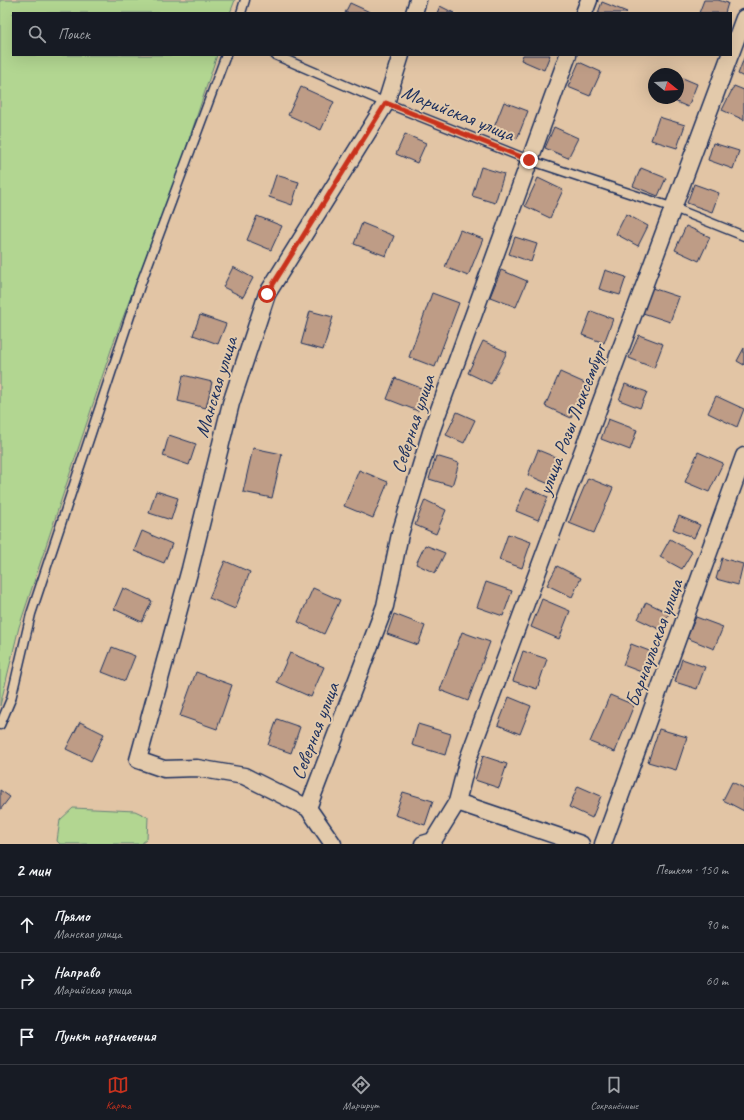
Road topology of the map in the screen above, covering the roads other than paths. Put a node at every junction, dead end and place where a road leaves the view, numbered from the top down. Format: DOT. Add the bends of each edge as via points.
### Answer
graph roads {
  1 [pos="245,0"];
  2 [pos="418,0"];
  3 [pos="589,0"];
  4 [pos="241,12"];
  5 [pos="414,12"];
  6 [pos="584,12"];
  7 [pos="744,18"];
  8 [pos="732,51"];
  9 [pos="226,56"];
  10 [pos="277,56"];
  11 [pos="401,56"];
  12 [pos="568,56"];
  13 [pos="730,56"];
  14 [pos="386,103"];
  15 [pos="529,160"];
  16 [pos="674,208"];
  17 [pos="744,236"];
  18 [pos="744,456"];
  19 [pos="0,725"];
  20 [pos="457,802"];
  21 [pos="308,808"];
  22 [pos="334,844"];
  23 [pos="423,844"];
  24 [pos="581,844"];
  25 [pos="603,844"];
  1 -- 4 [label="lane"];
  2 -- 5 [label="street"];
  3 -- 6 [label="street"];
  7 -- 8 [label="street, улица Розы Люксембург"];
  9 -- 19 [label="lane" via="141,283 31,614 11,699"];
  10 -- 14 [label="lane, Марийская улица"];
  11 -- 14 [label="street, Манская улица"];
  12 -- 15 [label="street, Северная улица"];
  13 -- 16 [label="street, улица Розы Люксембург"];
  14 -- 15 [label="lane, Марийская улица"];
  14 -- 21 [label="street, Манская улица" via="267,294 231,403 190,569 138,760 164,769 197,768 244,776"];
  15 -- 16 [label="lane, Марийская улица"];
  15 -- 21 [label="street, Северная улица" via="432,429 400,534 385,606"];
  16 -- 17 [label="lane, Марийская улица"];
  16 -- 20 [label="street, улица Розы Люксембург" via="468,759"];
  18 -- 25 [label="street, Барнаульская улица"];
  20 -- 23 [label="street, улица Розы Люксембург" via="433,841"];
  20 -- 24 [label="street"];
  21 -- 22 [label="street"];
}
